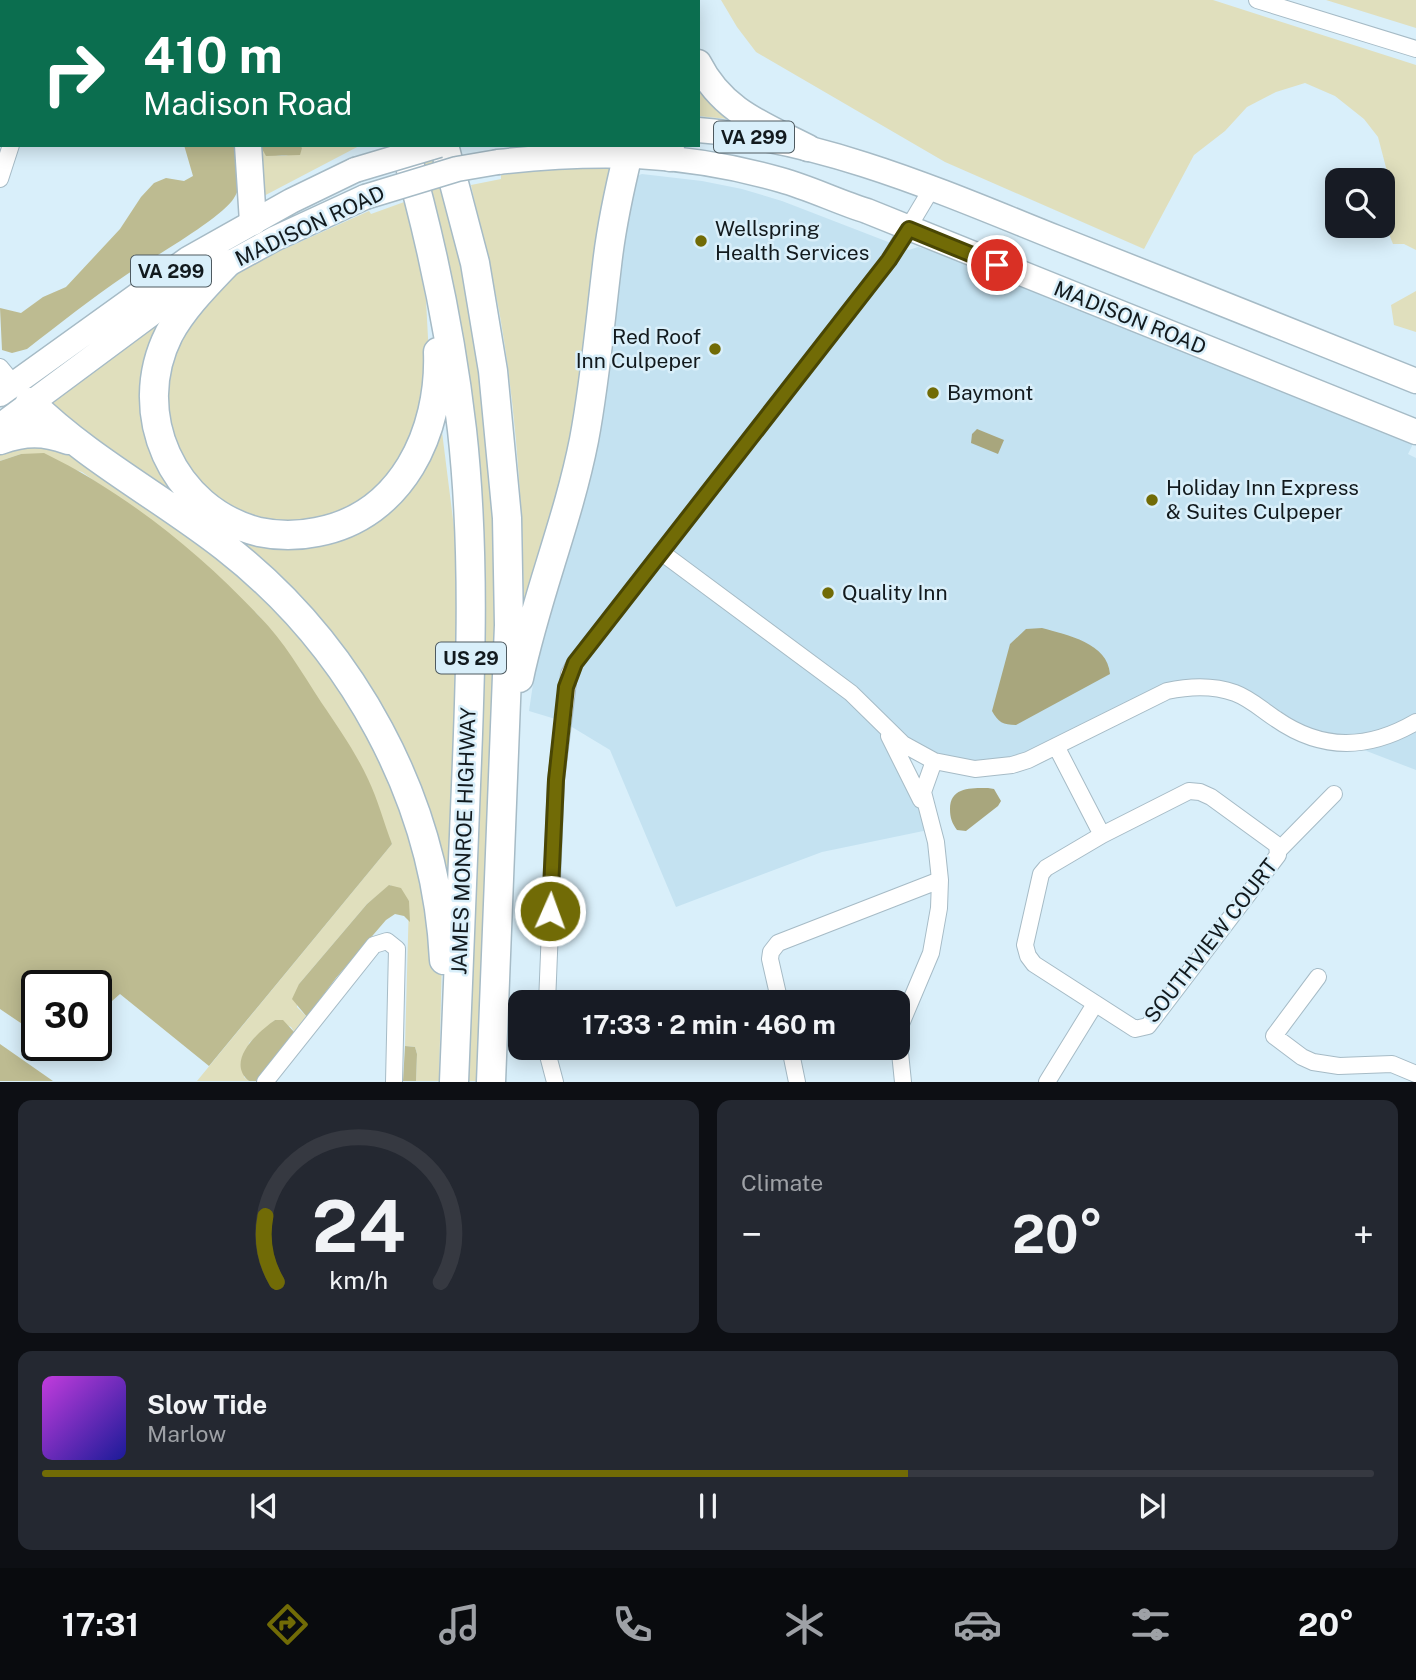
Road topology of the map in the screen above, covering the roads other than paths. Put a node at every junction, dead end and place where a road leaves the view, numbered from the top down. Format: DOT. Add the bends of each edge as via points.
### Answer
graph roads {
  1 [pos="1257,0"];
  2 [pos="1416,49"];
  3 [pos="700,67"];
  4 [pos="700,130"];
  5 [pos="10,147"];
  6 [pos="248,147"];
  7 [pos="405,147"];
  8 [pos="434,147"];
  9 [pos="442,147"];
  10 [pos="808,148"];
  11 [pos="670,151"];
  12 [pos="628,154"];
  13 [pos="0,179"];
  14 [pos="932,188"];
  15 [pos="253,222"];
  16 [pos="909,229"];
  17 [pos="429,237"];
  18 [pos="226,264"];
  19 [pos="1416,381"];
  20 [pos="11,387"];
  21 [pos="0,426"];
  22 [pos="1416,432"];
  23 [pos="0,440"];
  24 [pos="74,442"];
  25 [pos="661,552"];
  26 [pos="881,722"];
  27 [pos="1416,722"];
  28 [pos="1056,746"];
  29 [pos="505,756"];
  30 [pos="933,761"];
  31 [pos="1334,794"];
  32 [pos="930,818"];
  33 [pos="1102,835"];
  34 [pos="1279,850"];
  35 [pos="940,880"];
  36 [pos="1318,977"];
  37 [pos="548,990"];
  38 [pos="777,990"];
  39 [pos="1095,1004"];
  40 [pos="550,1060"];
  41 [pos="792,1060"];
  42 [pos="1416,1074"];
  43 [pos="902,1081"];
  44 [pos="265,1082"];
  45 [pos="394,1082"];
  46 [pos="452,1082"];
  47 [pos="491,1082"];
  48 [pos="555,1082"];
  49 [pos="797,1082"];
  50 [pos="915,1082"];
  51 [pos="1047,1082"];
  1 -- 2 [label="street"];
  3 -- 10 [label="highway" via="710,85 738,112"];
  4 -- 10 [label="main road, VA 299"];
  5 -- 13 [label="street"];
  6 -- 15 [label="highway"];
  7 -- 17 [label="highway, JAMES MONROE HIGHWAY / US 29"];
  8 -- 15 [label="main road, MADISON ROAD / VA 299, bridge" via="355,170"];
  9 -- 29 [label="highway, JAMES MONROE HIGHWAY / US 29" via="475,263 493,371 509,577"];
  10 -- 14 [label="main road"];
  11 -- 12 [label="main road, MADISON ROAD"];
  11 -- 16 [label="main road, MADISON ROAD" via="783,180"];
  12 -- 18 [label="main road, MADISON ROAD, bridge" via="574,155 457,169 365,197"];
  12 -- 29 [label="highway" via="607,263 584,438 520,673"];
  14 -- 16 [label="street"];
  14 -- 19 [label="main road"];
  15 -- 20 [label="main road, MADISON ROAD / VA 299" via="179,265"];
  16 -- 22 [label="main road, MADISON ROAD"];
  16 -- 25 [label="street"];
  17 -- 18 [label="highway" via="438,387 419,453 396,488 368,512 338,527 304,535 258,532 215,511 184,483 158,435 153,401 162,352 180,316"];
  17 -- 46 [label="highway, JAMES MONROE HIGHWAY / US 29" via="462,432 471,580 472,652"];
  18 -- 20 [label="main road, MADISON ROAD / VA 299" via="159,308"];
  20 -- 21 [label="main road, MADISON ROAD / VA 299"];
  20 -- 24 [label="highway"];
  23 -- 24 [label="highway" via="37,432"];
  24 -- 46 [label="highway" via="206,532 254,572 314,633 363,701 401,774 430,864 442,931"];
  25 -- 26 [label="street" via="851,693"];
  25 -- 37 [label="street" via="569,674 556,780"];
  26 -- 30 [label="street" via="903,744"];
  26 -- 32 [label="street"];
  27 -- 28 [label="street" via="1371,741 1332,743 1302,735 1238,694 1184,687"];
  28 -- 30 [label="street" via="1028,760 996,768"];
  28 -- 33 [label="street"];
  29 -- 47 [label="highway, JAMES MONROE HIGHWAY / US 29"];
  30 -- 32 [label="street" via="923,792"];
  31 -- 34 [label="street"];
  32 -- 35 [label="street"];
  33 -- 34 [label="street, SOUTHVIEW COURT" via="1189,791 1211,797"];
  33 -- 39 [label="street, SOUTHVIEW COURT" via="1041,874 1025,945 1034,964"];
  34 -- 39 [label="street, SOUTHVIEW COURT" via="1148,1026 1131,1028"];
  35 -- 38 [label="street" via="778,943 770,959"];
  35 -- 43 [label="street" via="931,953 901,1024"];
  36 -- 42 [label="street" via="1274,1036 1302,1057 1324,1065 1392,1064"];
  39 -- 51 [label="street"];
  40 -- 48 [label="street"];
  41 -- 49 [label="street"];
  43 -- 50 [label="street"];
  44 -- 45 [label="street" via="374,945 387,941 397,949"];
}
